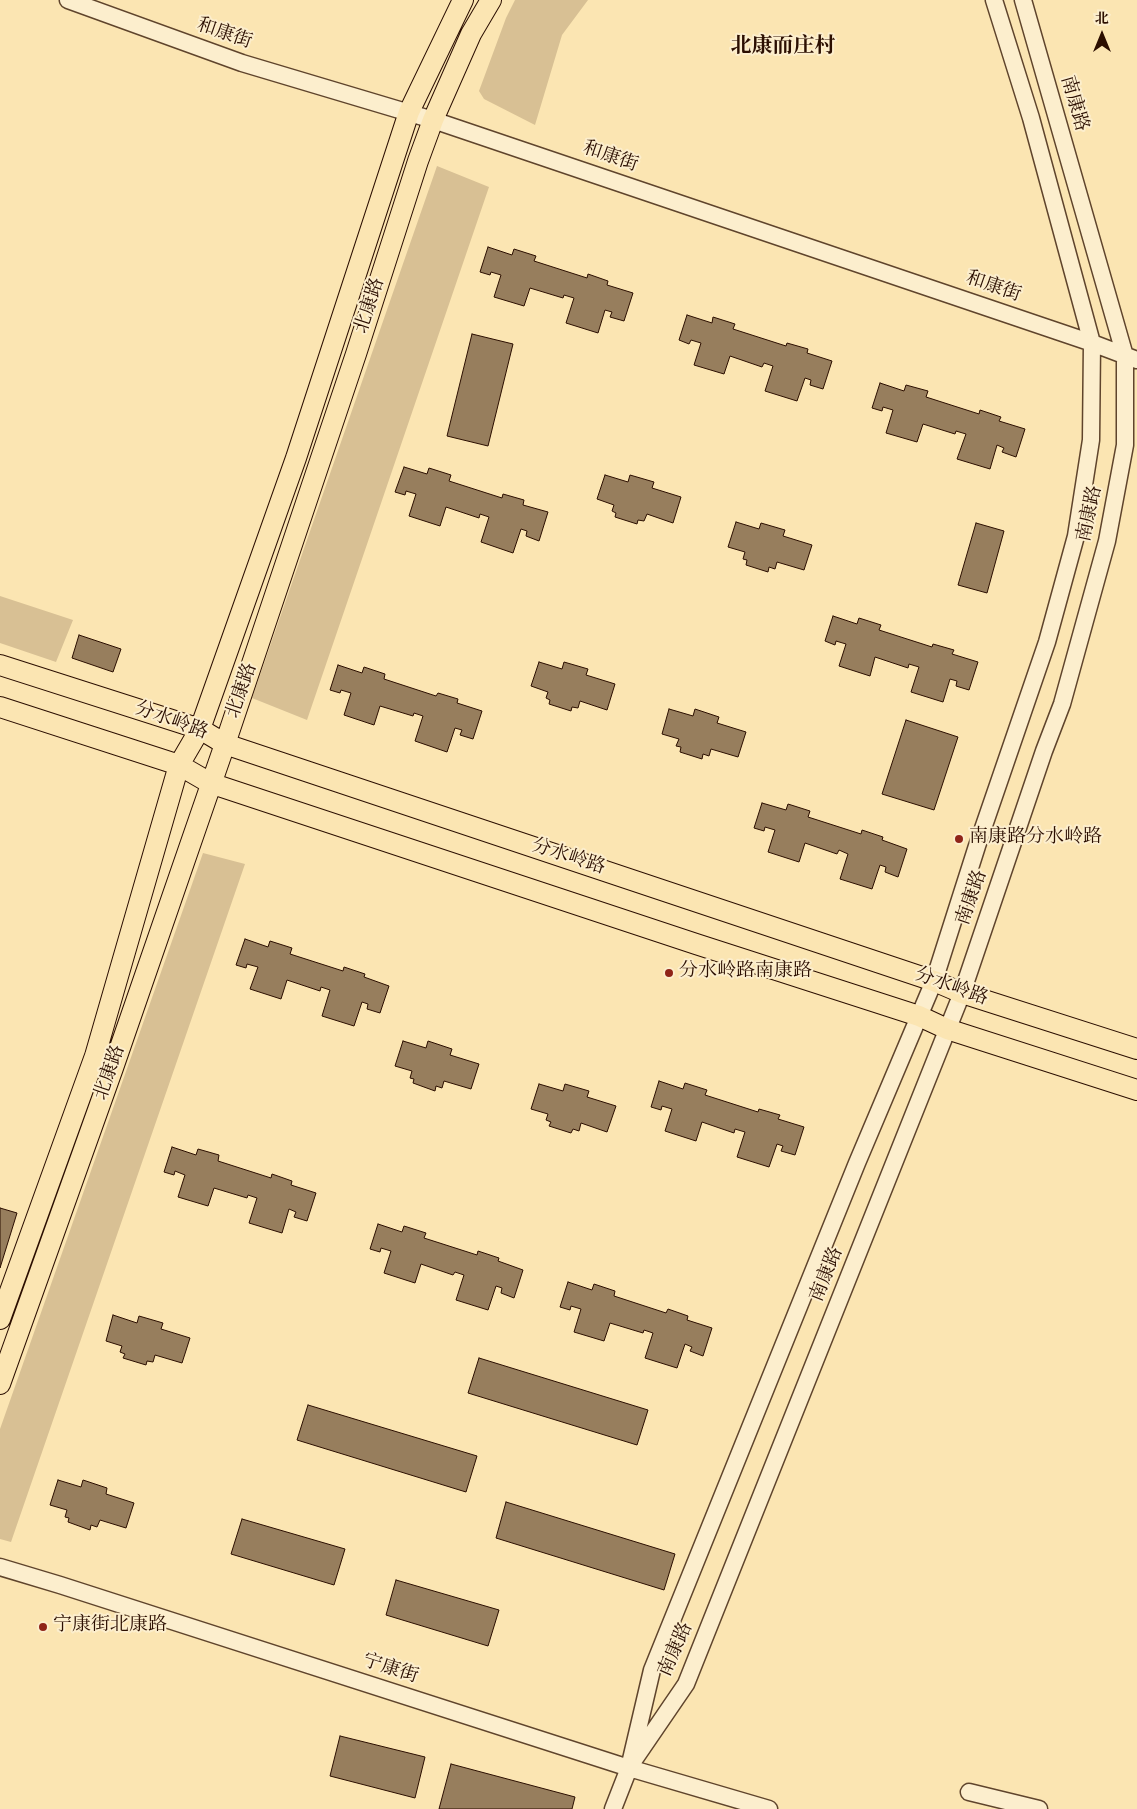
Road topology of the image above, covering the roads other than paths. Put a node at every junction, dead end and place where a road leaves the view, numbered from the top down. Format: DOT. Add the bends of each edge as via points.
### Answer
graph roads {
  1 [pos="68,0"];
  2 [pos="463,0"];
  3 [pos="491,0"];
  4 [pos="994,0"];
  5 [pos="1022,0"];
  6 [pos="409,112"];
  7 [pos="433,120"];
  8 [pos="1092,343"];
  9 [pos="1131,358"];
  10 [pos="0,664"];
  11 [pos="0,707"];
  12 [pos="200,730"];
  13 [pos="225,744"];
  14 [pos="179,765"];
  15 [pos="210,783"];
  16 [pos="934,981"];
  17 [pos="962,993"];
  18 [pos="919,1016"];
  19 [pos="947,1029"];
  20 [pos="1137,1049"];
  21 [pos="1137,1090"];
  22 [pos="0,1319"];
  23 [pos="0,1384"];
  24 [pos="0,1567"];
  25 [pos="629,1768"];
  26 [pos="969,1792"];
  27 [pos="613,1809"];
  28 [pos="769,1809"];
  29 [pos="1039,1809"];
  1 -- 6 [label="street, 和康街" via="242,63"];
  2 -- 6 [label="main road, 北康路"];
  3 -- 7 [label="main road, 北康路" via="471,34"];
  4 -- 8 [label="street, 南康路"];
  5 -- 9 [label="street, 南康路"];
  6 -- 7 [label="street, 和康街"];
  6 -- 12 [label="main road, 北康路" via="296,458"];
  7 -- 8 [label="street, 和康街"];
  7 -- 13 [label="main road, 北康路"];
  8 -- 9 [label="street, 和康街"];
  8 -- 16 [label="street, 南康路" via="1091,440 1076,536 1047,642"];
  9 -- 17 [label="street, 南康路" via="1125,444 1107,540 1062,704"];
  10 -- 12 [label="main road, 分水岭路"];
  11 -- 14 [label="main road, 分水岭路"];
  12 -- 13 [label="main road, 分水岭路"];
  12 -- 14 [label="main road, 北康路"];
  13 -- 15 [label="main road, 北康路"];
  13 -- 16 [label="main road, 分水岭路"];
  14 -- 15 [label="main road, 分水岭路"];
  14 -- 22 [label="main road, 北康路" via="94,1056"];
  15 -- 18 [label="main road, 分水岭路"];
  15 -- 23 [label="main road, 北康路"];
  16 -- 17 [label="main road, 分水岭路"];
  16 -- 18 [label="street, 南康路"];
  17 -- 19 [label="street, 南康路"];
  17 -- 20 [label="main road, 分水岭路"];
  18 -- 19 [label="main road, 分水岭路"];
  18 -- 25 [label="street, 南康路" via="652,1670"];
  19 -- 21 [label="main road, 分水岭路"];
  19 -- 25 [label="street, 南康路" via="686,1684"];
  24 -- 25 [label="street, 宁康街"];
  25 -- 27 [label="street, 南康路"];
  25 -- 28 [label="street, 宁康街"];
  26 -- 29 [label="street"];
}
